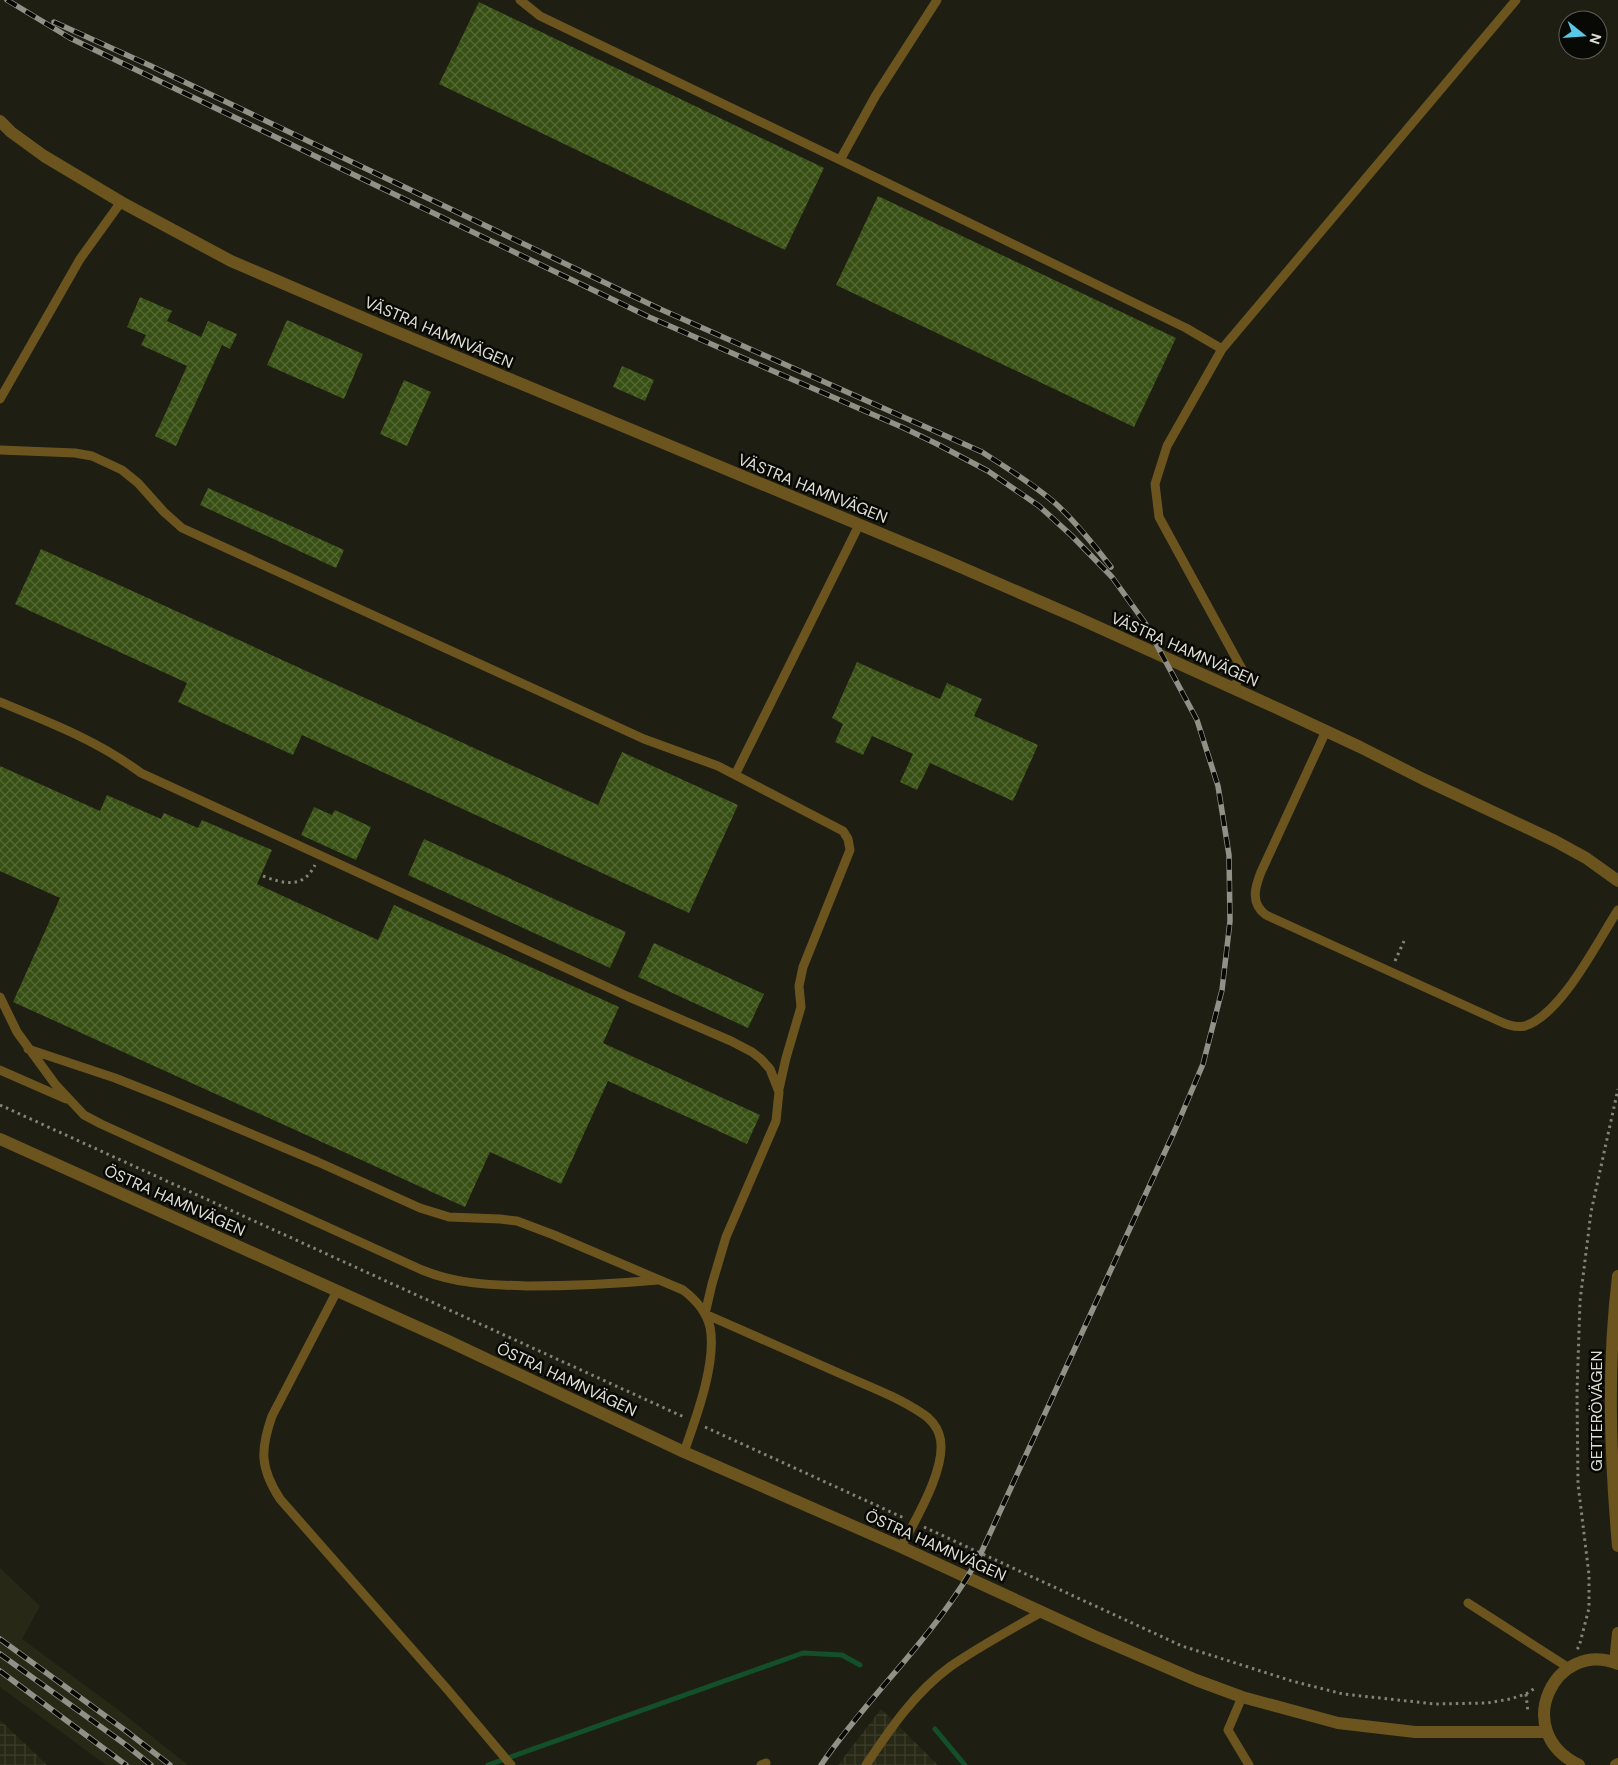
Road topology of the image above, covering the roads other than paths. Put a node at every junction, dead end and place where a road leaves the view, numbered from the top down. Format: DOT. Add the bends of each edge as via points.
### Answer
graph roads {
  1 [pos="520,0"];
  2 [pos="937,0"];
  3 [pos="1512,1"];
  4 [pos="0,121"];
  5 [pos="840,160"];
  6 [pos="121,202"];
  7 [pos="1222,350"];
  8 [pos="0,399"];
  9 [pos="0,450"];
  10 [pos="859,525"];
  11 [pos="1233,689"];
  12 [pos="0,702"];
  13 [pos="1326,731"];
  14 [pos="735,775"];
  15 [pos="1618,881"];
  16 [pos="1618,910"];
  17 [pos="0,997"];
  18 [pos="28,1049"];
  19 [pos="0,1070"];
  20 [pos="779,1092"];
  21 [pos="69,1100"];
  22 [pos="0,1139"];
  23 [pos="1618,1276"];
  24 [pos="661,1280"];
  25 [pos="337,1290"];
  26 [pos="705,1314"];
  27 [pos="684,1452"];
  28 [pos="1618,1546"];
  29 [pos="901,1547"];
  30 [pos="1468,1603"];
  31 [pos="1043,1611"];
  32 [pos="1618,1633"];
  33 [pos="1617,1663"];
  34 [pos="1569,1668"];
  35 [pos="1242,1697"];
  36 [pos="1547,1732"];
  37 [pos="511,1765"];
  38 [pos="866,1765"];
  39 [pos="1249,1765"];
  40 [pos="1579,1765"];
  1 -- 5 [label="lane" via="540,16"];
  2 -- 5 [label="lane" via="876,95"];
  3 -- 7 [label="lane"];
  4 -- 6 [label="street, VÄSTRA HAMNVÄGEN" via="44,156"];
  5 -- 7 [label="lane" via="1186,328"];
  6 -- 8 [label="lane" via="80,259"];
  6 -- 10 [label="street, VÄSTRA HAMNVÄGEN" via="257,273"];
  7 -- 11 [label="lane" via="1167,446 1155,484 1158,517 1243,671"];
  9 -- 14 [label="lane" via="75,453 107,462 138,483 182,528 202,538 644,739"];
  10 -- 11 [label="street, VÄSTRA HAMNVÄGEN" via="1078,618"];
  10 -- 14 [label="lane"];
  11 -- 13 [label="street, VÄSTRA HAMNVÄGEN"];
  12 -- 20 [label="lane" via="105,749 141,773 731,1041 761,1059 770,1069"];
  13 -- 15 [label="street, VÄSTRA HAMNVÄGEN" via="1555,841"];
  13 -- 16 [label="lane" via="1254,889 1255,902 1266,915 1518,1027 1543,1015 1557,1002"];
  14 -- 20 [label="lane" via="843,831 850,850 803,967 801,1007"];
  17 -- 18 [label="lane"];
  18 -- 21 [label="lane"];
  18 -- 24 [label="lane" via="177,1102 420,1208 449,1216 517,1222"];
  19 -- 21 [label="lane"];
  20 -- 26 [label="lane" via="776,1121 726,1238"];
  21 -- 24 [label="lane" via="101,1124 435,1276 473,1283 529,1286 587,1286"];
  22 -- 25 [label="street, ÖSTRA HAMNVÄGEN"];
  23 -- 28 [label="street, GETTERÖVÄGEN" via="1612,1322 1610,1420"];
  24 -- 26 [label="lane" via="693,1297"];
  25 -- 27 [label="street, ÖSTRA HAMNVÄGEN"];
  25 -- 37 [label="lane" via="272,1416 265,1435 265,1467 280,1499"];
  26 -- 27 [label="lane" via="710,1326 709,1360"];
  26 -- 29 [label="lane" via="889,1395 924,1414 938,1431 942,1450 931,1489"];
  27 -- 29 [label="street, ÖSTRA HAMNVÄGEN"];
  29 -- 31 [label="street, ÖSTRA HAMNVÄGEN"];
  30 -- 34 [label="lane"];
  31 -- 35 [label="street, ÖSTRA HAMNVÄGEN" via="1196,1680"];
  31 -- 38 [label="lane" via="949,1668 895,1722"];
  32 -- 33 [label="street"];
  33 -- 34 [label="street" via="1591,1660"];
  34 -- 36 [label="street" via="1559,1676 1547,1696 1544,1708"];
  35 -- 36 [label="street, ÖSTRA HAMNVÄGEN" via="1322,1720 1372,1728 1424,1733"];
  35 -- 39 [label="lane" via="1228,1730"];
  36 -- 40 [label="street" via="1560,1753"];
}
